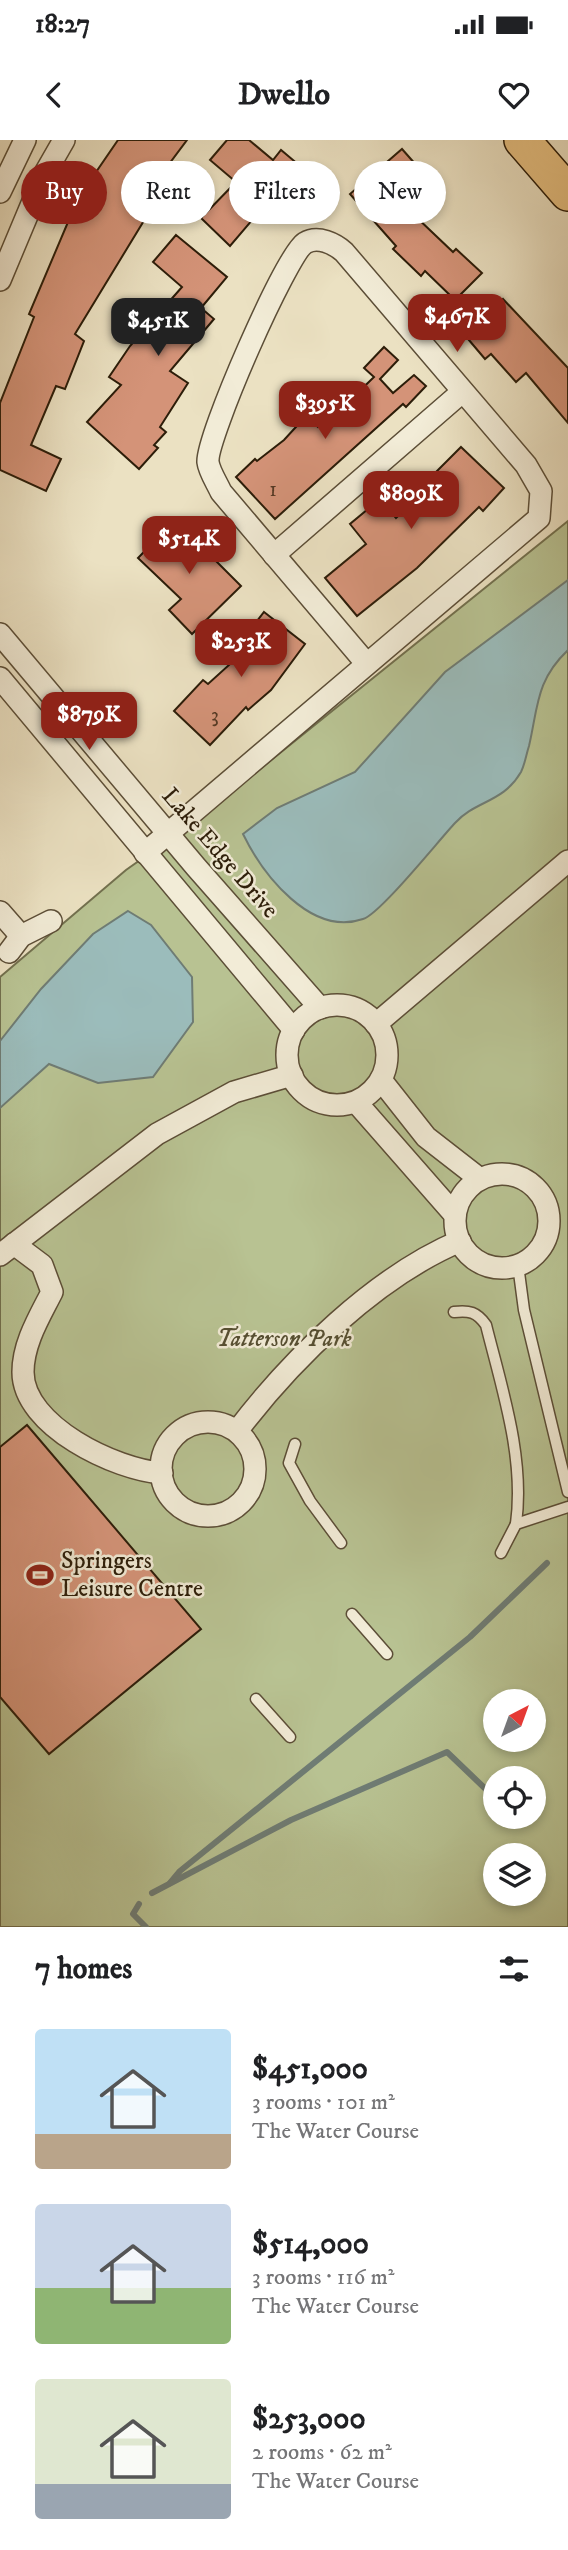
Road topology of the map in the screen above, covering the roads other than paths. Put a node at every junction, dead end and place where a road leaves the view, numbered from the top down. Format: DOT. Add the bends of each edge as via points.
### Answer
graph roads {
  1 [pos="25,140"];
  2 [pos="64,140"];
  3 [pos="522,140"];
  4 [pos="0,192"];
  5 [pos="568,193"];
  6 [pos="0,280"];
  7 [pos="462,392"];
  8 [pos="274,555"];
  9 [pos="0,634"];
  10 [pos="366,663"];
  11 [pos="0,678"];
  12 [pos="168,834"];
  13 [pos="145,853"];
  14 [pos="568,861"];
  15 [pos="0,912"];
  16 [pos="51,921"];
  17 [pos="320,1008"];
  18 [pos="376,1024"];
  19 [pos="294,1030"];
  20 [pos="292,1076"];
  21 [pos="381,1080"];
  22 [pos="356,1102"];
  23 [pos="480,1180"];
  24 [pos="454,1215"];
  25 [pos="460,1241"];
  26 [pos="7,1249"];
  27 [pos="518,1265"];
  28 [pos="454,1312"];
  29 [pos="237,1431"];
  30 [pos="295,1444"];
  31 [pos="162,1473"];
  32 [pos="568,1492"];
  33 [pos="568,1507"];
  34 [pos="516,1524"];
  35 [pos="341,1543"];
  36 [pos="501,1553"];
  37 [pos="352,1614"];
  38 [pos="387,1654"];
  39 [pos="256,1699"];
  40 [pos="290,1737"];
  1 -- 4 [label="street"];
  2 -- 6 [label="street" via="44,175"];
  3 -- 5 [label="main road"];
  7 -- 8 [label="street"];
  7 -- 8 [label="street" via="344,252 323,241 304,244 285,270 221,414 208,462 221,492"];
  7 -- 10 [label="street" via="526,465 541,491 539,519"];
  8 -- 10 [label="street"];
  9 -- 12 [label="street, Lake Edge Drive"];
  10 -- 12 [label="street"];
  11 -- 13 [label="street"];
  12 -- 13 [label="street"];
  12 -- 17 [label="street, Lake Edge Drive"];
  13 -- 19 [label="street"];
  14 -- 18 [label="street"];
  15 -- 16 [label="street" via="15,944"];
  17 -- 18 [label="street" via="351,1007"];
  17 -- 19 [label="street"];
  18 -- 21 [label="street" via="387,1051"];
  19 -- 20 [label="street" via="288,1045"];
  20 -- 22 [label="street" via="319,1102"];
  20 -- 26 [label="street" via="234,1092 157,1134"];
  21 -- 22 [label="street"];
  21 -- 23 [label="street" via="426,1137"];
  22 -- 24 [label="street"];
  23 -- 24 [label="street" via="462,1196"];
  23 -- 27 [label="street" via="510,1174 537,1189 545,1202 548,1233 531,1258"];
  24 -- 25 [label="street"];
  25 -- 27 [label="street" via="468,1253 491,1267"];
  25 -- 29 [label="street" via="371,1296 307,1349"];
  26 -- 31 [label="street" via="42,1265 52,1292 30,1337 23,1373 33,1403 54,1427 101,1456"];
  27 -- 32 [label="lane" via="524,1310"];
  28 -- 34 [label="lane" via="467,1310 486,1325 518,1463 521,1491"];
  29 -- 31 [label="street" via="222,1424 194,1424 170,1441"];
  29 -- 31 [label="street" via="254,1456 252,1483 240,1504 215,1514 186,1510 172,1500"];
  30 -- 35 [label="lane" via="289,1464"];
  33 -- 34 [label="lane"];
  34 -- 36 [label="lane"];
  37 -- 38 [label="lane"];
  39 -- 40 [label="lane"];
}
